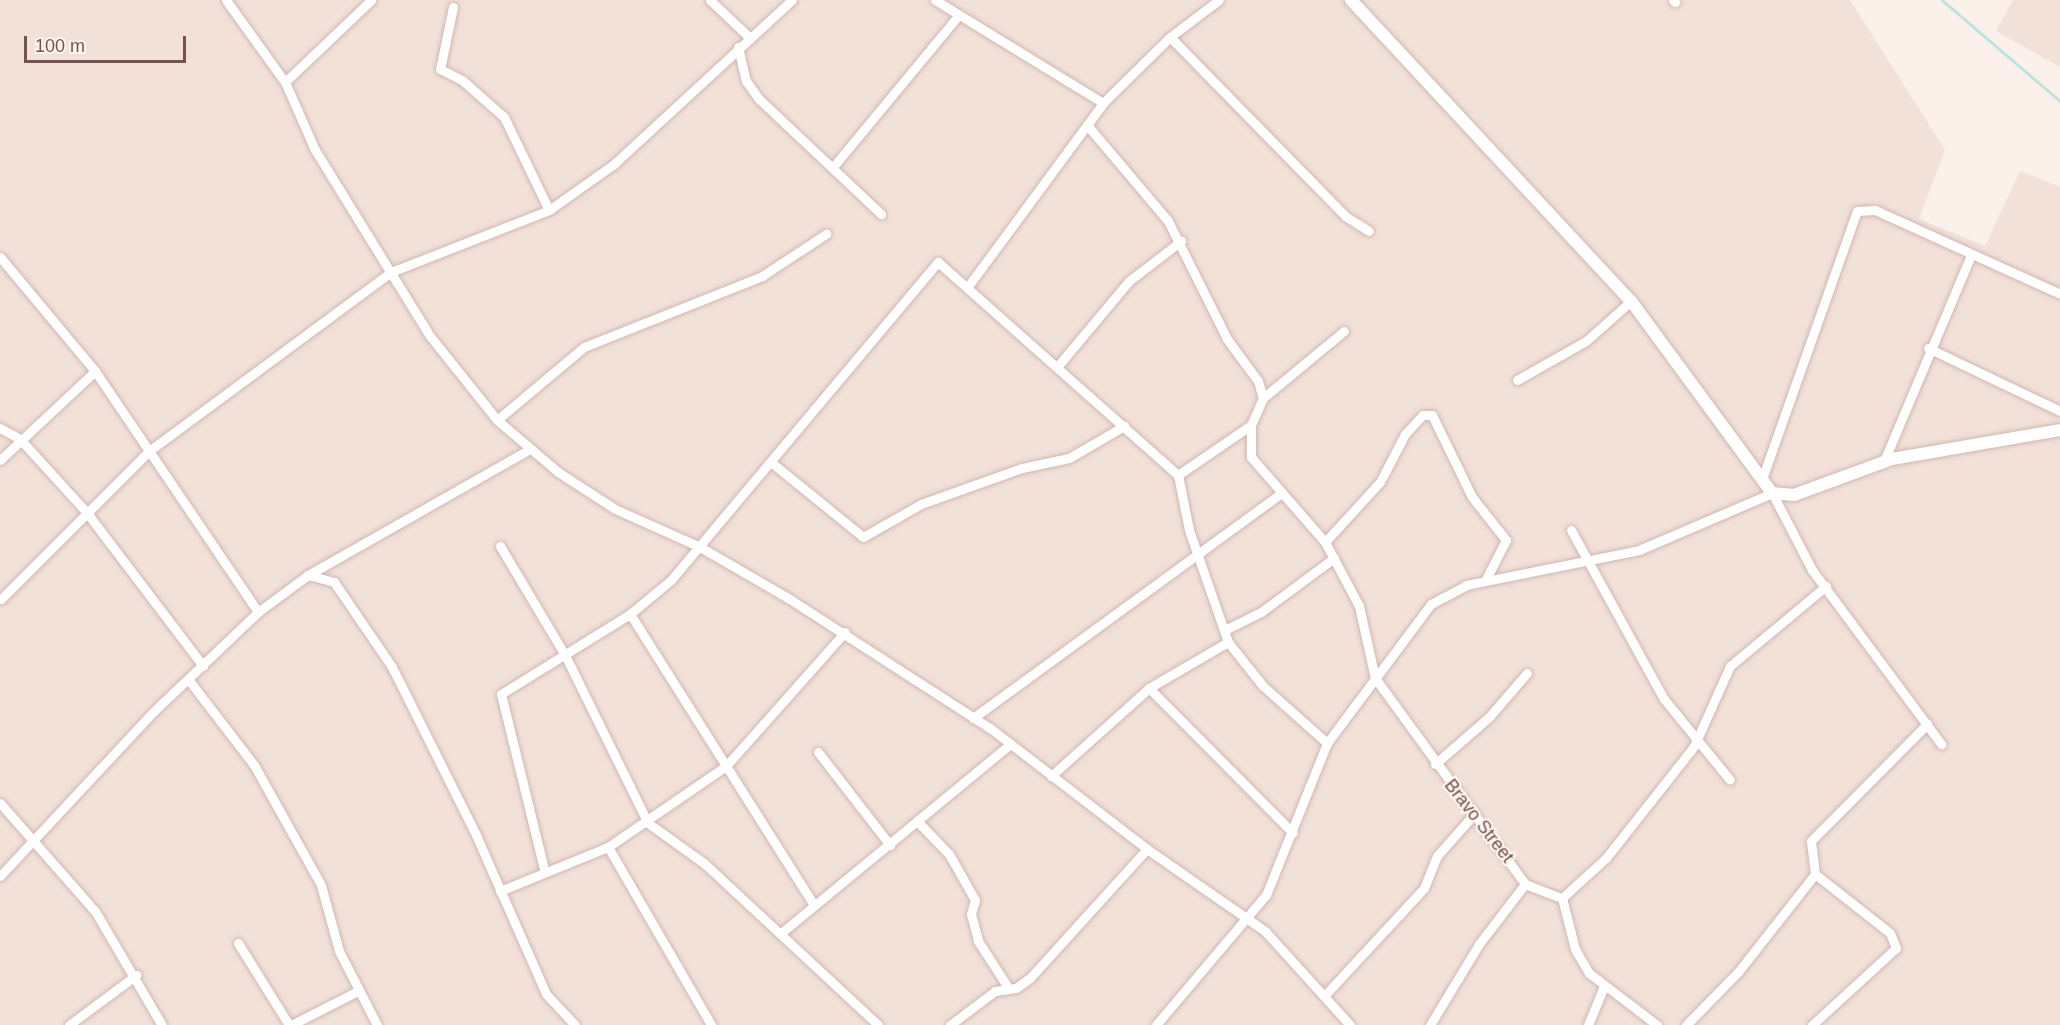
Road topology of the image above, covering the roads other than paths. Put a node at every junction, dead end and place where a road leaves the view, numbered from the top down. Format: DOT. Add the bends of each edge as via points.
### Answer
graph roads {
  1 [pos="226,0"];
  2 [pos="371,0"];
  3 [pos="710,0"];
  4 [pos="792,0"];
  5 [pos="935,0"];
  6 [pos="1219,0"];
  7 [pos="1351,0"];
  8 [pos="453,7"];
  9 [pos="957,17"];
  10 [pos="749,37"];
  11 [pos="1170,37"];
  12 [pos="738,48"];
  13 [pos="285,82"];
  14 [pos="1103,104"];
  15 [pos="1087,125"];
  16 [pos="833,167"];
  17 [pos="549,210"];
  18 [pos="881,214"];
  19 [pos="1369,231"];
  20 [pos="825,234"];
  21 [pos="1181,241"];
  22 [pos="1971,255"];
  23 [pos="0,257"];
  24 [pos="391,272"];
  25 [pos="969,285"];
  26 [pos="2060,294"];
  27 [pos="1631,301"];
  28 [pos="1344,330"];
  29 [pos="1928,348"];
  30 [pos="1057,367"];
  31 [pos="94,371"];
  32 [pos="1517,380"];
  33 [pos="1263,398"];
  34 [pos="2060,411"];
  35 [pos="497,420"];
  36 [pos="1251,425"];
  37 [pos="1124,426"];
  38 [pos="0,428"];
  39 [pos="2060,430"];
  40 [pos="20,440"];
  41 [pos="530,449"];
  42 [pos="149,451"];
  43 [pos="0,460"];
  44 [pos="1884,461"];
  45 [pos="772,463"];
  46 [pos="1178,475"];
  47 [pos="1762,479"];
  48 [pos="1282,493"];
  49 [pos="1772,493"];
  50 [pos="87,513"];
  51 [pos="1571,530"];
  52 [pos="1325,542"];
  53 [pos="500,546"];
  54 [pos="700,547"];
  55 [pos="1200,557"];
  56 [pos="1334,558"];
  57 [pos="1585,562"];
  58 [pos="308,575"];
  59 [pos="1486,579"];
  60 [pos="1826,586"];
  61 [pos="1,599"];
  62 [pos="258,612"];
  63 [pos="630,614"];
  64 [pos="1225,630"];
  65 [pos="845,632"];
  66 [pos="1228,642"];
  67 [pos="565,655"];
  68 [pos="203,666"];
  69 [pos="1527,674"];
  70 [pos="1375,678"];
  71 [pos="188,679"];
  72 [pos="1149,688"];
  73 [pos="973,718"];
  74 [pos="1927,724"];
  75 [pos="1698,737"];
  76 [pos="1327,743"];
  77 [pos="1010,744"];
  78 [pos="1941,744"];
  79 [pos="818,752"];
  80 [pos="1435,764"];
  81 [pos="726,766"];
  82 [pos="1051,776"];
  83 [pos="1730,780"];
  84 [pos="0,803"];
  85 [pos="1475,813"];
  86 [pos="917,821"];
  87 [pos="648,822"];
  88 [pos="1293,833"];
  89 [pos="35,841"];
  90 [pos="890,845"];
  91 [pos="608,847"];
  92 [pos="1147,849"];
  93 [pos="544,869"];
  94 [pos="1815,874"];
  95 [pos="0,876"];
  96 [pos="1525,884"];
  97 [pos="500,891"];
  98 [pos="1562,898"];
  99 [pos="813,904"];
  100 [pos="1246,921"];
  101 [pos="781,933"];
  102 [pos="238,943"];
  103 [pos="136,975"];
  104 [pos="1604,986"];
  105 [pos="1009,989"];
  106 [pos="358,991"];
  107 [pos="1325,995"];
  108 [pos="69,1025"];
  109 [pos="162,1025"];
  110 [pos="290,1025"];
  111 [pos="377,1025"];
  112 [pos="575,1025"];
  113 [pos="711,1025"];
  114 [pos="878,1025"];
  115 [pos="950,1025"];
  116 [pos="1156,1025"];
  117 [pos="1350,1025"];
  118 [pos="1430,1025"];
  119 [pos="1588,1025"];
  120 [pos="1657,1025"];
  121 [pos="1686,1025"];
  122 [pos="1812,1025"];
  1 -- 13 [label="street"];
  2 -- 13 [label="street"];
  3 -- 10 [label="street"];
  4 -- 10 [label="street"];
  5 -- 9 [label="street"];
  6 -- 11 [label="street"];
  7 -- 27 [label="street"];
  8 -- 17 [label="street" via="440,69 462,80 504,117"];
  9 -- 14 [label="street" via="1069,78"];
  9 -- 16 [label="street"];
  10 -- 12 [label="street"];
  11 -- 14 [label="street"];
  11 -- 19 [label="street" via="1345,216"];
  12 -- 16 [label="street" via="746,81 759,99"];
  12 -- 17 [label="street" via="614,164"];
  13 -- 24 [label="street" via="315,150"];
  14 -- 15 [label="street"];
  15 -- 21 [label="street"];
  15 -- 25 [label="street"];
  16 -- 18 [label="street"];
  17 -- 24 [label="street"];
  20 -- 35 [label="street" via="762,276 584,347"];
  21 -- 30 [label="street" via="1129,281"];
  21 -- 33 [label="street" via="1227,339 1258,381"];
  22 -- 26 [label="street"];
  22 -- 29 [label="street"];
  22 -- 47 [label="street" via="1875,210 1857,211"];
  23 -- 31 [label="street"];
  24 -- 35 [label="street" via="430,336"];
  24 -- 42 [label="street"];
  25 -- 30 [label="street"];
  25 -- 45 [label="street" via="944,264 934,265"];
  27 -- 32 [label="street" via="1586,341"];
  27 -- 47 [label="street"];
  28 -- 33 [label="street"];
  29 -- 34 [label="street"];
  29 -- 44 [label="street"];
  30 -- 37 [label="street"];
  31 -- 40 [label="street"];
  31 -- 42 [label="street"];
  33 -- 36 [label="street"];
  35 -- 41 [label="street"];
  36 -- 46 [label="street"];
  36 -- 48 [label="street" via="1254,466"];
  37 -- 45 [label="street" via="1070,458 1022,468 921,504 863,537"];
  37 -- 46 [label="street"];
  38 -- 40 [label="street"];
  39 -- 44 [label="street"];
  40 -- 43 [label="street"];
  40 -- 50 [label="street"];
  41 -- 54 [label="street" via="615,509"];
  41 -- 58 [label="street"];
  42 -- 50 [label="street"];
  42 -- 62 [label="street"];
  44 -- 49 [label="street" via="1794,495"];
  45 -- 54 [label="street"];
  46 -- 55 [label="street"];
  47 -- 49 [label="street"];
  48 -- 52 [label="street"];
  48 -- 55 [label="street"];
  49 -- 57 [label="street" via="1672,538"];
  49 -- 60 [label="street"];
  50 -- 61 [label="street"];
  50 -- 68 [label="street"];
  51 -- 57 [label="street"];
  52 -- 56 [label="street"];
  52 -- 59 [label="street" via="1380,482 1405,434 1423,415 1432,415 1472,497 1506,540"];
  53 -- 67 [label="street"];
  54 -- 63 [label="street" via="671,580"];
  54 -- 65 [label="street"];
  55 -- 64 [label="street"];
  55 -- 73 [label="street"];
  56 -- 64 [label="street" via="1261,612"];
  56 -- 70 [label="street" via="1359,606"];
  57 -- 59 [label="street"];
  57 -- 75 [label="street" via="1629,627 1664,699"];
  58 -- 62 [label="street"];
  58 -- 97 [label="street" via="334,582 392,668"];
  59 -- 70 [label="street" via="1431,604"];
  60 -- 74 [label="street"];
  60 -- 75 [label="street" via="1730,666"];
  62 -- 68 [label="street"];
  63 -- 67 [label="street"];
  63 -- 81 [label="street"];
  64 -- 66 [label="street"];
  65 -- 73 [label="street"];
  65 -- 81 [label="street"];
  66 -- 72 [label="street"];
  66 -- 76 [label="street" via="1263,686"];
  67 -- 87 [label="street"];
  67 -- 93 [label="street" via="500,698"];
  68 -- 71 [label="street"];
  69 -- 80 [label="street" via="1489,717"];
  70 -- 76 [label="street"];
  70 -- 80 [label="street, Bravo Street"];
  71 -- 89 [label="street" via="76,792"];
  71 -- 106 [label="street" via="254,765 321,885 339,951"];
  72 -- 82 [label="street"];
  72 -- 88 [label="street"];
  73 -- 77 [label="street"];
  74 -- 78 [label="street"];
  74 -- 94 [label="street" via="1811,841"];
  75 -- 83 [label="street"];
  75 -- 98 [label="street" via="1606,858"];
  76 -- 88 [label="street"];
  77 -- 82 [label="street"];
  77 -- 86 [label="street"];
  79 -- 90 [label="street"];
  80 -- 85 [label="street, Bravo Street"];
  81 -- 87 [label="street"];
  81 -- 99 [label="street"];
  82 -- 92 [label="street"];
  84 -- 89 [label="street"];
  85 -- 96 [label="street, Bravo Street"];
  85 -- 107 [label="street" via="1437,856 1424,888"];
  86 -- 90 [label="street"];
  86 -- 105 [label="street" via="949,854 975,900 971,914 978,941"];
  87 -- 91 [label="street"];
  87 -- 101 [label="street" via="705,864"];
  88 -- 100 [label="street" via="1266,895"];
  89 -- 95 [label="street"];
  89 -- 103 [label="street" via="95,911"];
  90 -- 99 [label="street"];
  91 -- 93 [label="street"];
  91 -- 113 [label="street"];
  92 -- 100 [label="street"];
  92 -- 105 [label="street" via="1030,978"];
  93 -- 97 [label="street"];
  94 -- 121 [label="street" via="1738,972"];
  94 -- 122 [label="street" via="1890,933 1896,948"];
  96 -- 98 [label="street"];
  96 -- 118 [label="street" via="1479,944"];
  97 -- 112 [label="street" via="546,994"];
  98 -- 104 [label="street" via="1575,950"];
  99 -- 101 [label="street"];
  100 -- 107 [label="street" via="1265,931"];
  100 -- 116 [label="street"];
  101 -- 114 [label="street"];
  102 -- 110 [label="street"];
  103 -- 108 [label="street"];
  103 -- 109 [label="street"];
  104 -- 119 [label="street"];
  104 -- 120 [label="street"];
  105 -- 115 [label="street" via="995,991"];
  106 -- 110 [label="street"];
  106 -- 111 [label="street"];
  107 -- 117 [label="street"];
}
